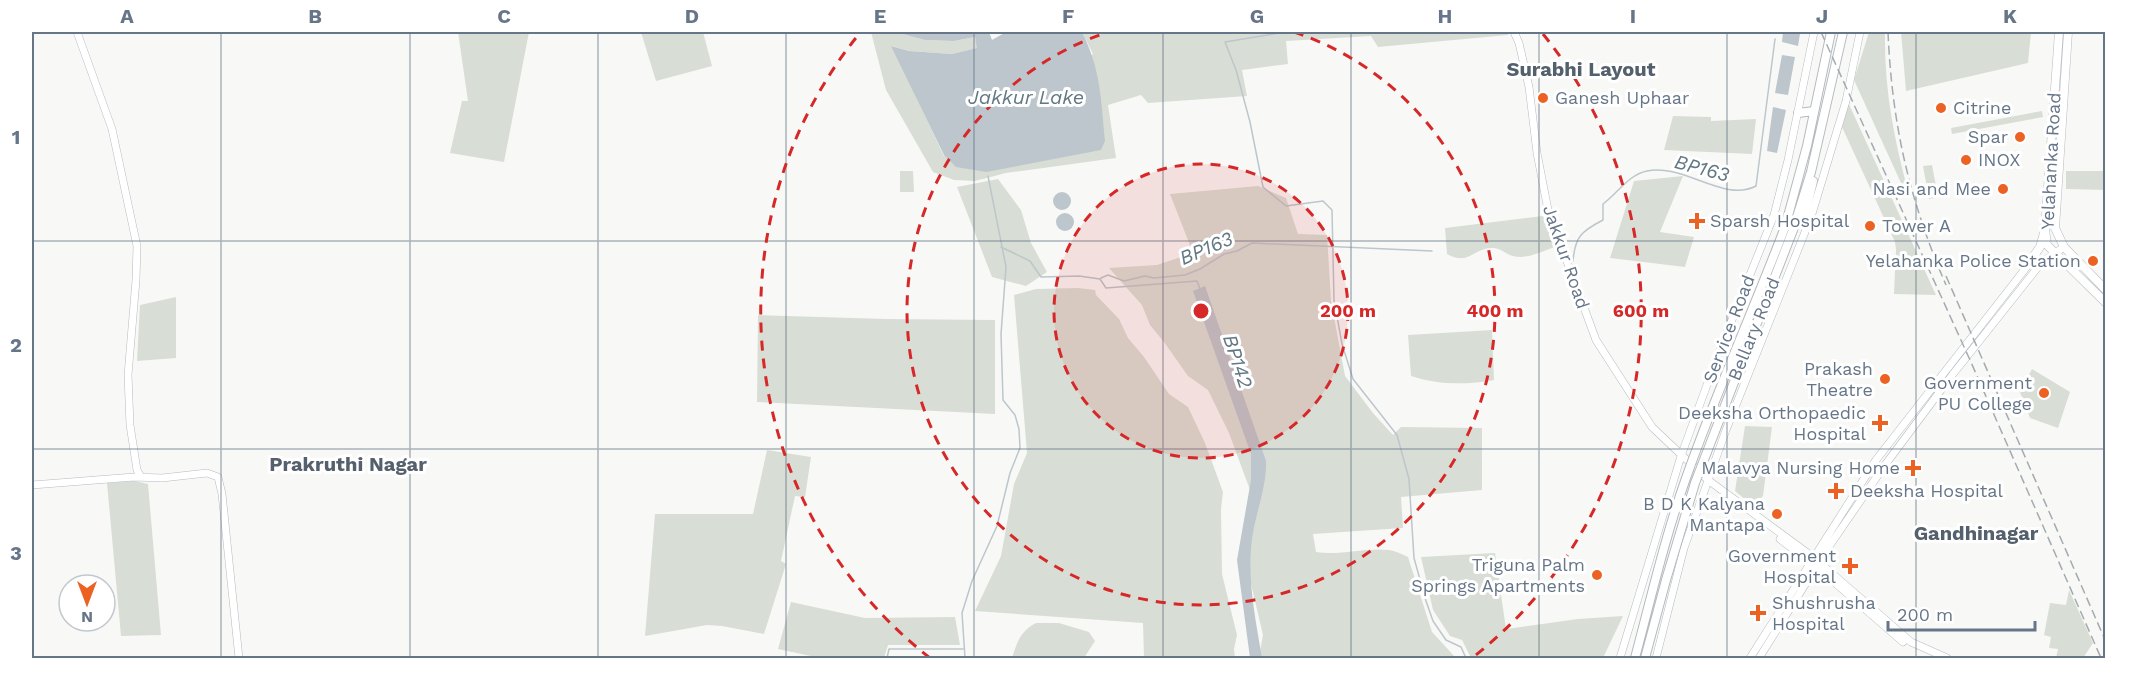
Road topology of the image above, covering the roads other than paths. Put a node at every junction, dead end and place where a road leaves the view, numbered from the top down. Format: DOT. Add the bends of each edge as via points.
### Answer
graph roads {
  1 [pos="77,32"];
  2 [pos="1514,32"];
  3 [pos="1814,32"];
  4 [pos="1831,32"];
  5 [pos="1843,32"];
  6 [pos="1860,32"];
  7 [pos="2059,32"];
  8 [pos="2068,32"];
  9 [pos="1814,111"];
  10 [pos="1798,113"];
  11 [pos="1811,172"];
  12 [pos="1808,224"];
  13 [pos="1789,229"];
  14 [pos="2045,229"];
  15 [pos="2059,238"];
  16 [pos="2047,245"];
  17 [pos="2064,247"];
  18 [pos="2052,256"];
  19 [pos="2034,257"];
  20 [pos="2106,290"];
  21 [pos="2106,303"];
  22 [pos="1681,456"];
  23 [pos="141,477"];
  24 [pos="1708,480"];
  25 [pos="32,485"];
  26 [pos="1692,524"];
  27 [pos="1814,562"];
  28 [pos="239,658"];
  29 [pos="1620,658"];
  30 [pos="1635,658"];
  31 [pos="1645,658"];
  32 [pos="1656,658"];
  33 [pos="1750,658"];
  34 [pos="1759,658"];
  35 [pos="1934,658"];
  36 [pos="1947,658"];
  1 -- 23 [label="main road" via="112,129 137,246 128,375 130,425"];
  2 -- 22 [label="main road, Jakkur Road" via="1529,87 1548,210 1596,340 1652,427"];
  3 -- 10 [label="main road, Service Road"];
  4 -- 9 [label="highway, Bellary Road"];
  5 -- 11 [label="highway, Bellary Road"];
  6 -- 12 [label="main road" via="1846,101"];
  7 -- 14 [label="main road, Yelahanka Road"];
  8 -- 15 [label="main road, Yelahanka Road" via="2055,228"];
  9 -- 10 [label="highway"];
  9 -- 13 [label="highway, Bellary Road"];
  10 -- 22 [label="main road, Service Road" via="1774,215"];
  11 -- 12 [label="highway" via="1814,183 1805,215"];
  11 -- 13 [label="highway, Bellary Road"];
  12 -- 24 [label="main road"];
  13 -- 30 [label="highway, Bellary Road, bridge" via="1687,476 1665,542"];
  13 -- 31 [label="highway, Bellary Road, bridge" via="1695,483"];
  14 -- 16 [label="main road, Yelahanka Road"];
  14 -- 19 [label="main road"];
  15 -- 16 [label="main road"];
  15 -- 17 [label="main road, Yelahanka Road"];
  16 -- 18 [label="main road, Yelahanka Road"];
  16 -- 19 [label="main road"];
  17 -- 18 [label="main road"];
  17 -- 20 [label="main road, Yelahanka Road"];
  18 -- 21 [label="main road, Yelahanka Road"];
  18 -- 27 [label="main road" via="2042,262 1935,398"];
  19 -- 27 [label="main road" via="1876,460"];
  22 -- 24 [label="main road, Jakkur Road"];
  22 -- 29 [label="main road, Service Road"];
  23 -- 25 [label="main road"];
  23 -- 28 [label="main road" via="207,473 218,477"];
  24 -- 26 [label="main road"];
  24 -- 27 [label="main road, Jakkur Road"];
  26 -- 27 [label="main road" via="1706,494 1713,490"];
  26 -- 32 [label="main road"];
  27 -- 33 [label="main road"];
  27 -- 34 [label="main road"];
  27 -- 35 [label="main road" via="1909,647"];
  27 -- 36 [label="main road" via="1911,642"];
}
